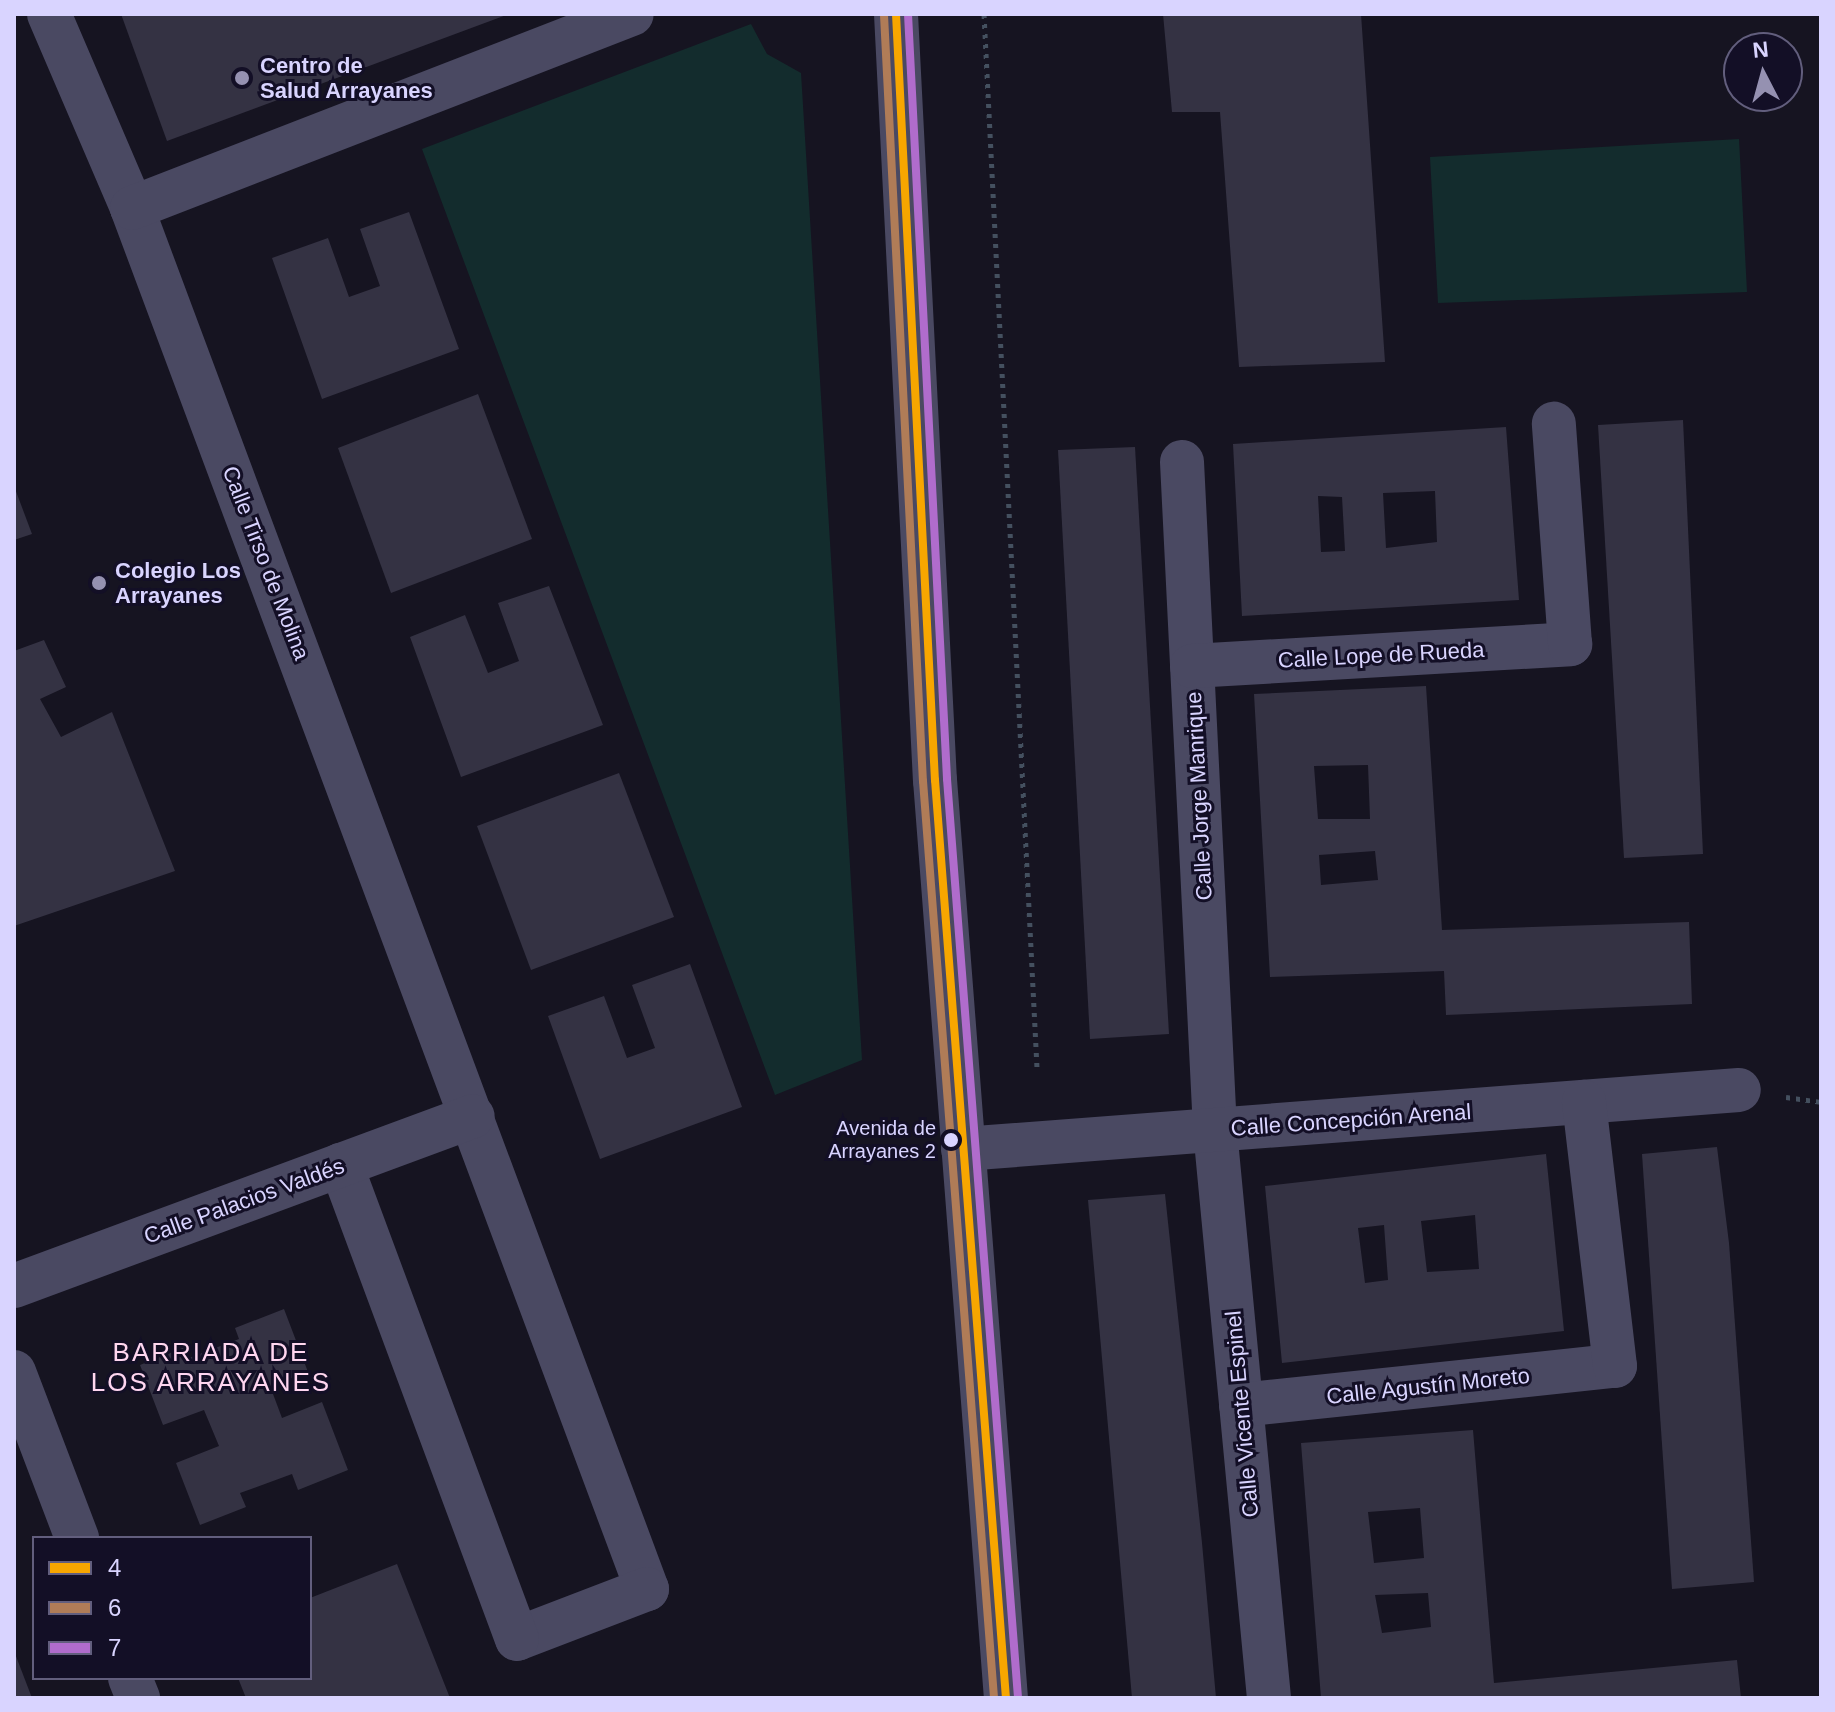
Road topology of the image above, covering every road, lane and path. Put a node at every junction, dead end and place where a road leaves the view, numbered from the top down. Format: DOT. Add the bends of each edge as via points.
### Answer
graph roads {
  1 [pos="49,14"];
  2 [pos="632,14"];
  3 [pos="896,14"];
  4 [pos="984,14"];
  5 [pos="132,208"];
  6 [pos="1554,424"];
  7 [pos="1182,462"];
  8 [pos="1192,666"];
  9 [pos="1037,1068"];
  10 [pos="1739,1090"];
  11 [pos="1584,1102"];
  12 [pos="473,1116"];
  13 [pos="1215,1130"];
  14 [pos="963,1149"];
  15 [pos="341,1165"];
  16 [pos="14,1286"];
  17 [pos="14,1372"];
  18 [pos="1241,1405"];
  19 [pos="76,1536"];
  20 [pos="1006,1698"];
  21 [pos="1269,1698"];
  1 -- 5 [label="street, Calle Tirso de Molina"];
  2 -- 5 [label="street"];
  3 -- 14 [label="street" via="935,780"];
  4 -- 9 [label="path"];
  5 -- 12 [label="street, Calle Tirso de Molina"];
  6 -- 8 [label="street, Calle Lope de Rueda" via="1570,644"];
  7 -- 8 [label="street, Calle Jorge Manrique"];
  8 -- 13 [label="street, Calle Jorge Manrique"];
  10 -- 11 [label="street, Calle Concepción Arenal"];
  11 -- 13 [label="street, Calle Concepción Arenal"];
  11 -- 18 [label="street, Calle Agustín Moreto" via="1615,1366"];
  12 -- 15 [label="street, Calle Palacios Valdés"];
  12 -- 15 [label="street, Calle Tirso de Molina" via="647,1589 517,1639"];
  13 -- 14 [label="street, Calle Concepción Arenal"];
  13 -- 18 [label="street, Calle Vicente Espinel"];
  14 -- 20 [label="street"];
  15 -- 16 [label="street, Calle Palacios Valdés"];
  17 -- 19 [label="street"];
  18 -- 21 [label="street, Calle Vicente Espinel"];
}
